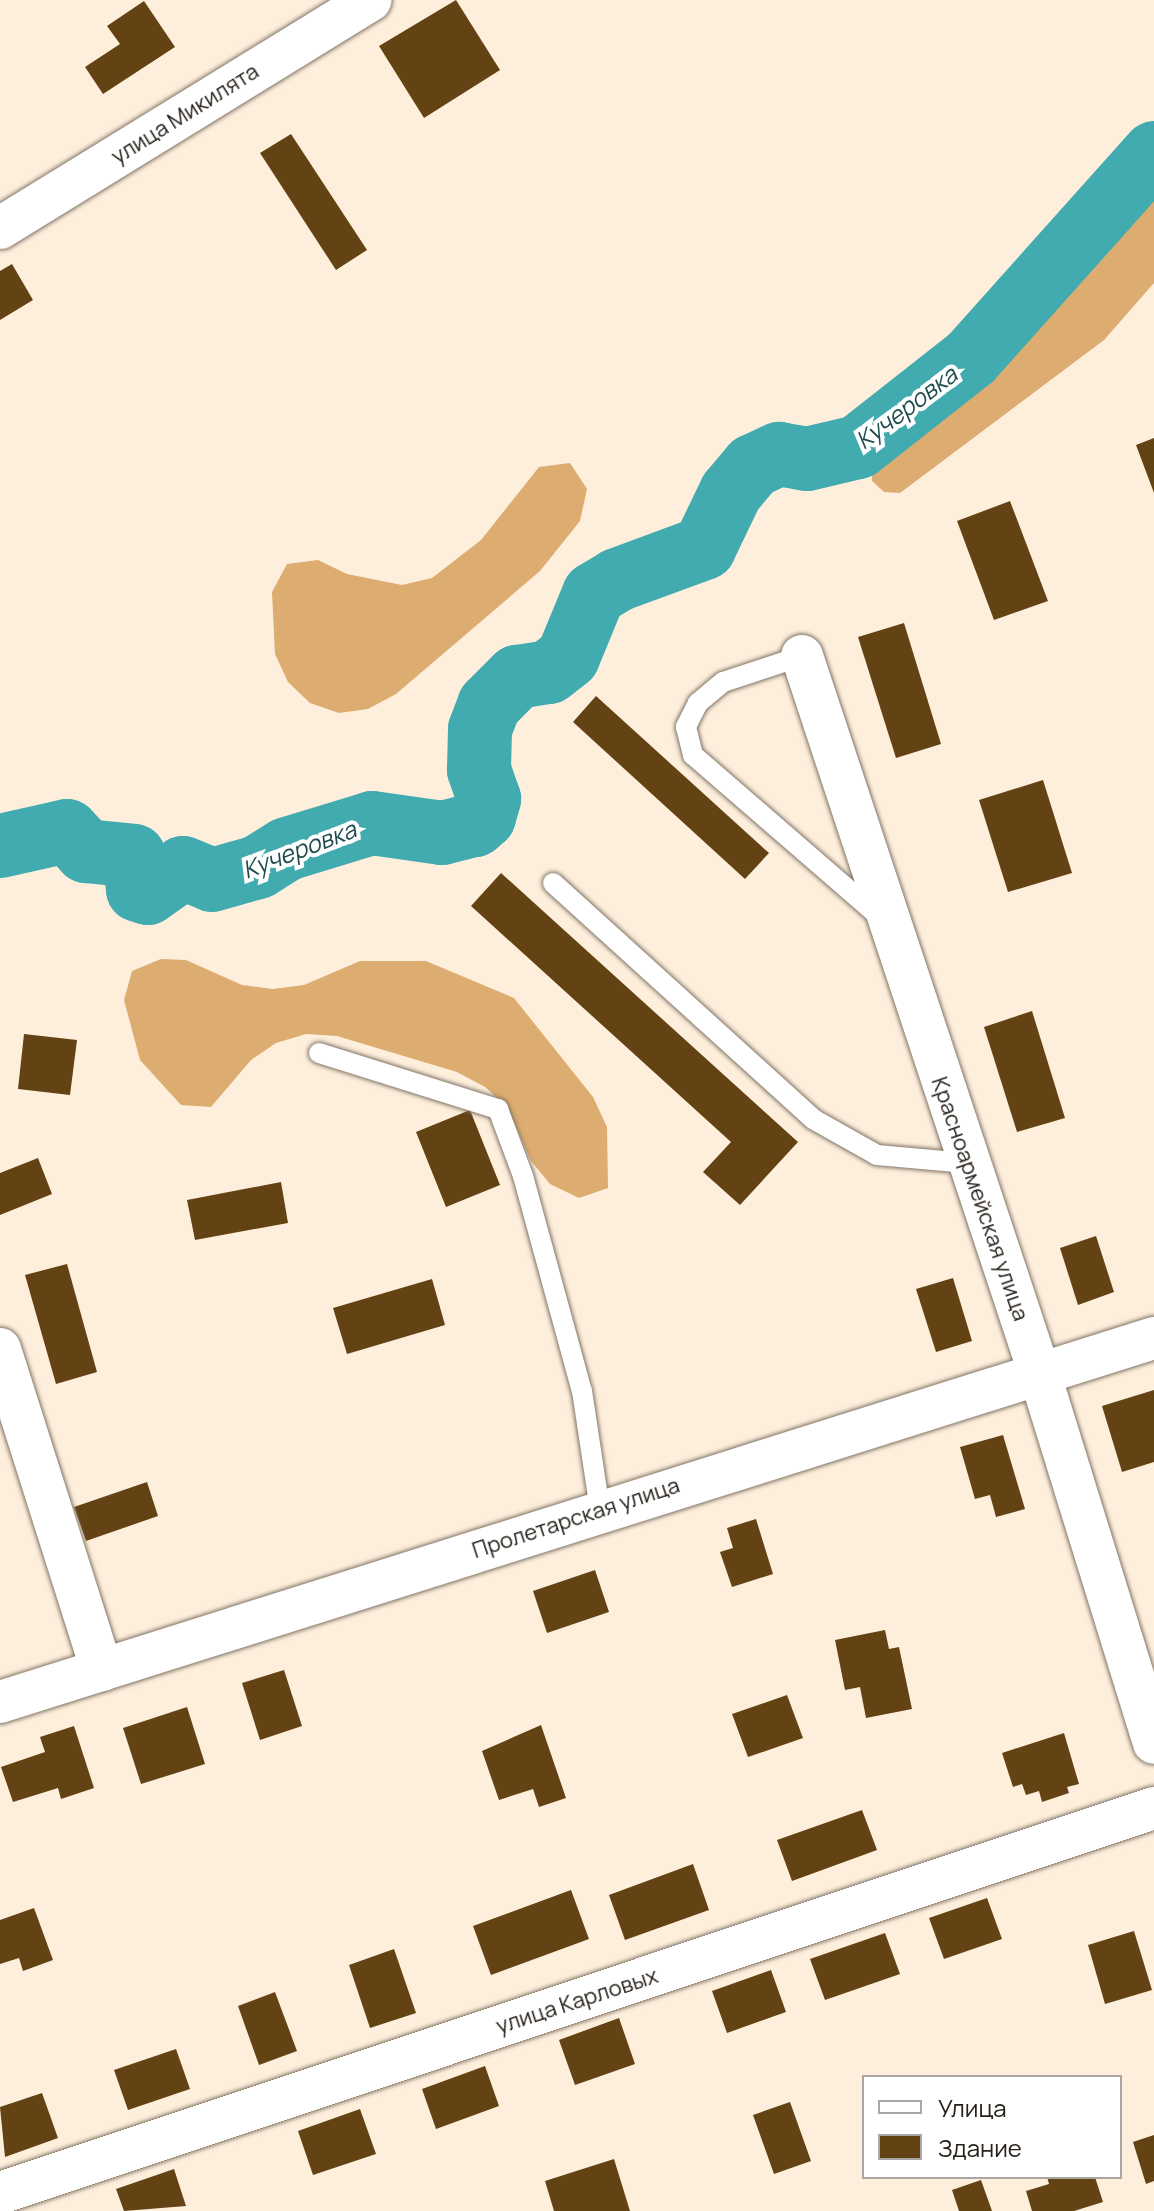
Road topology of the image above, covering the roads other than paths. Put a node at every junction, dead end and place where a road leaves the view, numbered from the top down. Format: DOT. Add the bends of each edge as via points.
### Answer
graph roads {
  1 [pos="370,0"];
  2 [pos="0,228"];
  3 [pos="802,656"];
  4 [pos="553,883"];
  5 [pos="889,925"];
  6 [pos="319,1053"];
  7 [pos="967,1163"];
  8 [pos="1154,1338"];
  9 [pos="0,1349"];
  10 [pos="1040,1375"];
  11 [pos="600,1510"];
  12 [pos="102,1670"];
  13 [pos="0,1702"];
  14 [pos="1154,1743"];
  15 [pos="1154,1808"];
  16 [pos="0,2193"];
  1 -- 2 [label="street, улица Микилята"];
  3 -- 5 [label="street, Красноармейская улица"];
  3 -- 5 [label="lane" via="723,682 698,703 686,727 693,755"];
  4 -- 7 [label="lane" via="813,1119 877,1155"];
  5 -- 7 [label="street, Красноармейская улица"];
  6 -- 11 [label="lane" via="498,1109 523,1176 582,1391"];
  7 -- 10 [label="street, Красноармейская улица"];
  8 -- 10 [label="street, Пролетарская улица"];
  9 -- 12 [label="street"];
  10 -- 11 [label="street, Пролетарская улица"];
  10 -- 14 [label="street, Красноармейская улица"];
  11 -- 12 [label="street, Пролетарская улица"];
  12 -- 13 [label="street, Пролетарская улица"];
  15 -- 16 [label="street, улица Карловых"];
}
